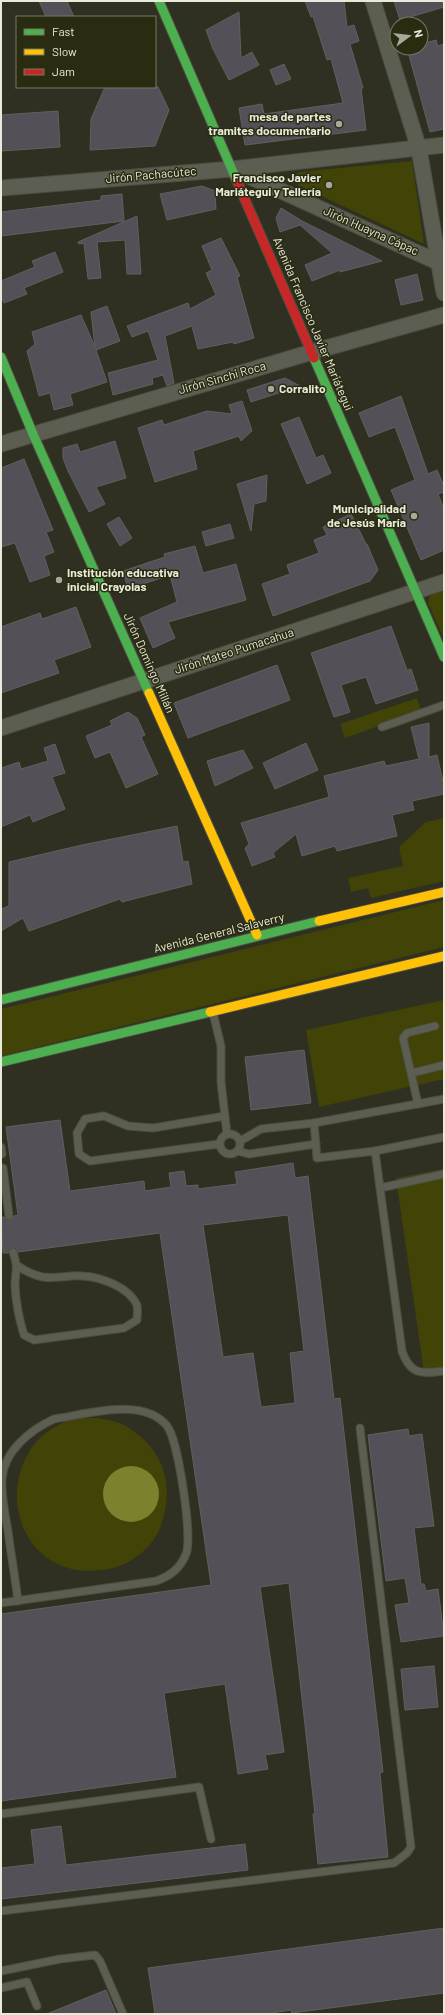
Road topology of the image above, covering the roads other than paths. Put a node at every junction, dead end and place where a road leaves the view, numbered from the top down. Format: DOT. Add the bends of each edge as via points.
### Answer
graph roads {
  1 [pos="160,1"];
  2 [pos="372,1"];
  3 [pos="444,145"];
  4 [pos="419,149"];
  5 [pos="232,169"];
  6 [pos="1,188"];
  7 [pos="441,263"];
  8 [pos="444,293"];
  9 [pos="444,315"];
  10 [pos="312,352"];
  11 [pos="1,357"];
  12 [pos="33,434"];
  13 [pos="1,444"];
  14 [pos="444,582"];
  15 [pos="416,592"];
  16 [pos="444,657"];
  17 [pos="144,680"];
  18 [pos="444,705"];
  19 [pos="382,726"];
  20 [pos="1,728"];
  21 [pos="444,892"];
  22 [pos="257,935"];
  23 [pos="444,956"];
  24 [pos="1,1000"];
  25 [pos="212,1010"];
  26 [pos="435,1026"];
  27 [pos="1,1062"];
  28 [pos="444,1066"];
  29 [pos="412,1073"];
  30 [pos="444,1099"];
  31 [pos="418,1104"];
  32 [pos="225,1116"];
  33 [pos="314,1124"];
  34 [pos="227,1134"];
  35 [pos="444,1137"];
  36 [pos="240,1141"];
  37 [pos="219,1144"];
  38 [pos="316,1144"];
  39 [pos="238,1151"];
  40 [pos="374,1151"];
  41 [pos="3,1168"];
  42 [pos="444,1174"];
  43 [pos="380,1188"];
  44 [pos="9,1216"];
  45 [pos="14,1252"];
  46 [pos="18,1266"];
  47 [pos="444,1371"];
  48 [pos="360,1428"];
  49 [pos="18,1601"];
  50 [pos="1,1603"];
  51 [pos="1,1814"];
  52 [pos="211,1839"];
  53 [pos="1,1911"];
  54 [pos="1,1971"];
  55 [pos="1,1988"];
  56 [pos="37,2006"];
  57 [pos="123,2014"];
  1 -- 5 [label="street, Avenida Francisco Javier Mariátegui"];
  2 -- 4 [label="street"];
  3 -- 4 [label="street, Jirón Pachacútec"];
  4 -- 5 [label="street, Jirón Pachacútec"];
  4 -- 7 [label="street"];
  5 -- 6 [label="street, Jirón Pachacútec"];
  5 -- 7 [label="street, Jirón Huayna Cápac"];
  5 -- 10 [label="street, Avenida Francisco Javier Mariátegui"];
  7 -- 8 [label="street"];
  9 -- 10 [label="street, Jirón Sinchi Roca"];
  10 -- 12 [label="street, Jirón Sinchi Roca"];
  10 -- 15 [label="street, Avenida Francisco Javier Mariátegui"];
  11 -- 12 [label="street, Jirón Domingo Millán"];
  12 -- 13 [label="street, Jirón Sinchi Roca"];
  12 -- 17 [label="street, Jirón Domingo Millán"];
  14 -- 15 [label="street, Jirón Mateo Pumacahua"];
  15 -- 16 [label="street, Avenida Francisco Javier Mariátegui"];
  15 -- 17 [label="street, Jirón Mateo Pumacahua"];
  17 -- 20 [label="street, Jirón Mateo Pumacahua"];
  17 -- 22 [label="street, Jirón Domingo Millán"];
  18 -- 19 [label="lane"];
  21 -- 22 [label="street, Avenida General Salaverry"];
  22 -- 24 [label="street, Avenida General Salaverry"];
  23 -- 25 [label="street"];
  25 -- 27 [label="street"];
  25 -- 32 [label="lane" via="221,1046 221,1082"];
  26 -- 29 [label="lane" via="407,1033 403,1038"];
  28 -- 29 [label="lane"];
  29 -- 31 [label="lane"];
  30 -- 31 [label="lane"];
  31 -- 33 [label="lane"];
  32 -- 34 [label="lane"];
  32 -- 37 [label="lane" via="153,1128 128,1126 104,1116 85,1119 77,1133 80,1154 90,1161"];
  33 -- 36 [label="lane" via="261,1129"];
  33 -- 38 [label="lane"];
  34 -- 36 [label="lane" via="237,1136"];
  34 -- 37 [label="lane" via="221,1137"];
  35 -- 40 [label="lane"];
  36 -- 39 [label="lane"];
  37 -- 39 [label="lane" via="225,1153 232,1154"];
  38 -- 39 [label="lane" via="250,1154"];
  38 -- 40 [label="lane" via="317,1158"];
  40 -- 43 [label="lane"];
  41 -- 44 [label="lane"];
  42 -- 43 [label="lane"];
  43 -- 47 [label="lane" via="398,1326 406,1362 413,1370 420,1372"];
  45 -- 46 [label="lane"];
  46 -- 46 [label="lane" via="15,1284 19,1319 24,1335 34,1340 124,1328 137,1320 137,1306 130,1294 99,1278 81,1275 41,1277 28,1273"];
  48 -- 53 [label="lane" via="411,1847 407,1853 394,1863"];
  49 -- 49 [label="lane" via="156,1581 168,1577 177,1569 187,1553 189,1534 176,1448 168,1426 153,1415 132,1409 54,1419 42,1424 25,1437 8,1457 2,1478"];
  49 -- 50 [label="lane"];
  51 -- 52 [label="lane" via="198,1788"];
  54 -- 57 [label="lane" via="95,1955"];
  55 -- 56 [label="lane" via="27,1982"];
}
